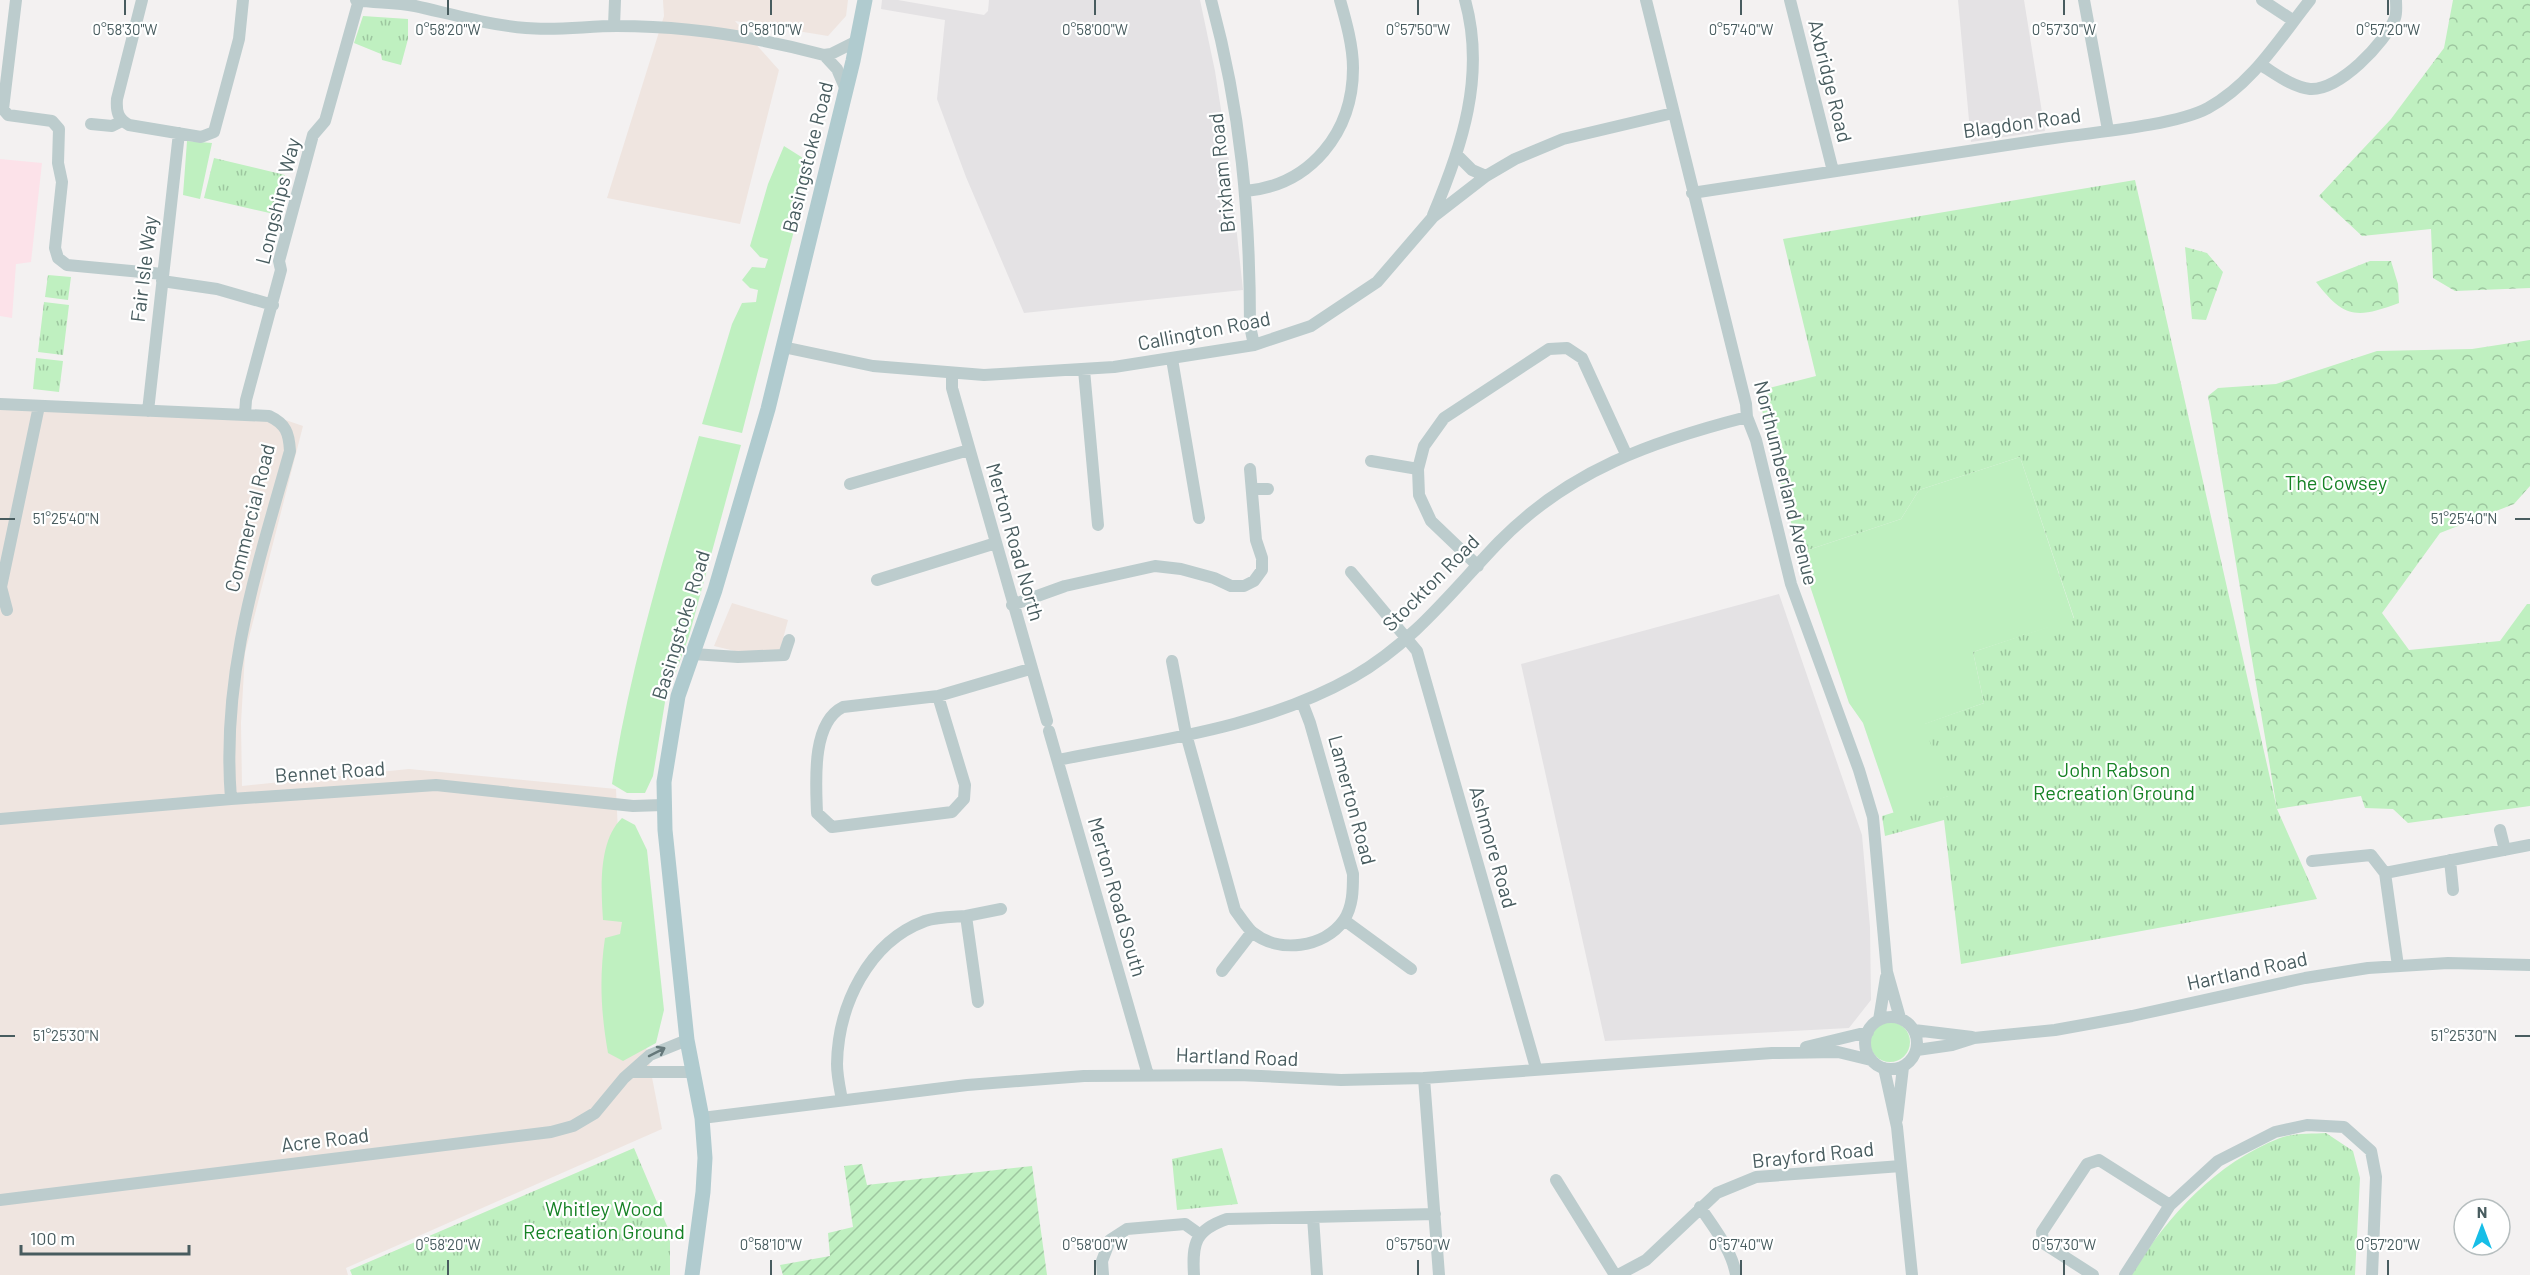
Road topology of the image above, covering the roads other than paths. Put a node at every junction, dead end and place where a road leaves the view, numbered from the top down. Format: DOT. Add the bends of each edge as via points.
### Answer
graph roads {
  1 [pos="16,0"];
  2 [pos="142,0"];
  3 [pos="243,0"];
  4 [pos="358,0"];
  5 [pos="615,0"];
  6 [pos="865,0"];
  7 [pos="1211,0"];
  8 [pos="1340,0"];
  9 [pos="1465,0"];
  10 [pos="1646,0"];
  11 [pos="1790,0"];
  12 [pos="2084,0"];
  13 [pos="2262,0"];
  14 [pos="2310,0"];
  15 [pos="2396,0"];
  16 [pos="2294,21"];
  17 [pos="614,26"];
  18 [pos="857,41"];
  19 [pos="824,55"];
  20 [pos="2261,65"];
  21 [pos="846,90"];
  22 [pos="1673,113"];
  23 [pos="122,121"];
  24 [pos="91,124"];
  25 [pos="2108,130"];
  26 [pos="179,133"];
  27 [pos="1458,156"];
  28 [pos="1833,171"];
  29 [pos="1486,176"];
  30 [pos="1246,191"];
  31 [pos="1692,193"];
  32 [pos="1433,217"];
  33 [pos="162,277"];
  34 [pos="273,305"];
  35 [pos="1254,345"];
  36 [pos="783,347"];
  37 [pos="1172,359"];
  38 [pos="1084,370"];
  39 [pos="952,373"];
  40 [pos="0,404"];
  41 [pos="39,406"];
  42 [pos="148,411"];
  43 [pos="245,414"];
  44 [pos="1747,417"];
  45 [pos="969,450"];
  46 [pos="1626,454"];
  47 [pos="1371,461"];
  48 [pos="1250,469"];
  49 [pos="1418,469"];
  50 [pos="850,484"];
  51 [pos="1252,489"];
  52 [pos="1268,489"];
  53 [pos="1199,518"];
  54 [pos="1098,525"];
  55 [pos="996,543"];
  56 [pos="1478,566"];
  57 [pos="1351,572"];
  58 [pos="877,580"];
  59 [pos="1012,605"];
  60 [pos="7,610"];
  61 [pos="789,640"];
  62 [pos="1406,640"];
  63 [pos="693,654"];
  64 [pos="1172,662"];
  65 [pos="1030,669"];
  66 [pos="938,696"];
  67 [pos="1302,702"];
  68 [pos="1048,726"];
  69 [pos="1186,734"];
  70 [pos="1058,760"];
  71 [pos="231,799"];
  72 [pos="663,805"];
  73 [pos="0,819"];
  74 [pos="2500,830"];
  75 [pos="2530,845"];
  76 [pos="2505,850"];
  77 [pos="2450,860"];
  78 [pos="2312,861"];
  79 [pos="2385,873"];
  80 [pos="2453,890"];
  81 [pos="1002,909"];
  82 [pos="966,916"];
  83 [pos="1344,920"];
  84 [pos="1252,932"];
  85 [pos="2530,965"];
  86 [pos="2398,966"];
  87 [pos="1412,969"];
  88 [pos="1222,971"];
  89 [pos="1887,972"];
  90 [pos="978,1002"];
  91 [pos="1900,1018"];
  92 [pos="1879,1020"];
  93 [pos="1914,1030"];
  94 [pos="1868,1032"];
  95 [pos="1974,1038"];
  96 [pos="687,1040"];
  97 [pos="1917,1050"];
  98 [pos="1772,1053"];
  99 [pos="1871,1060"];
  100 [pos="1903,1067"];
  101 [pos="1536,1068"];
  102 [pos="1884,1068"];
  103 [pos="633,1072"];
  104 [pos="693,1072"];
  105 [pos="1148,1075"];
  106 [pos="1424,1078"];
  107 [pos="842,1100"];
  108 [pos="702,1118"];
  109 [pos="1897,1126"];
  110 [pos="1901,1166"];
  111 [pos="1556,1180"];
  112 [pos="0,1200"];
  113 [pos="2170,1205"];
  114 [pos="1700,1207"];
  115 [pos="1435,1214"];
  116 [pos="1313,1217"];
  117 [pos="1199,1234"];
  118 [pos="692,1275"];
  119 [pos="1103,1275"];
  120 [pos="1194,1275"];
  121 [pos="1317,1275"];
  122 [pos="1439,1275"];
  123 [pos="1617,1275"];
  124 [pos="1736,1275"];
  125 [pos="1912,1275"];
  126 [pos="2094,1275"];
  127 [pos="2125,1275"];
  128 [pos="2372,1275"];
  1 -- 33 [label="street" via="3,109 8,115 52,121 59,129 62,182 55,248 58,258 68,265"];
  2 -- 23 [label="street" via="117,99 116,112"];
  3 -- 26 [label="street" via="239,39 213,132 201,137"];
  4 -- 17 [label="street" via="413,6 526,28 577,30"];
  4 -- 34 [label="street, Longships Way" via="325,122 313,135 279,261 281,270"];
  5 -- 17 [label="street"];
  6 -- 18 [label="main road, Basingstoke Road"];
  7 -- 30 [label="street, Brixham Road" via="1239,124"];
  8 -- 30 [label="street" via="1353,67 1350,105 1334,138 1310,167 1270,189"];
  9 -- 27 [label="street" via="1474,61 1468,115"];
  10 -- 22 [label="street, Northumberland Avenue"];
  11 -- 28 [label="street, Axbridge Road"];
  12 -- 25 [label="street"];
  13 -- 16 [label="street"];
  14 -- 16 [label="street, Blagdon Road"];
  15 -- 20 [label="street" via="2396,17 2381,41 2331,85 2312,89 2297,86"];
  16 -- 20 [label="street, Blagdon Road"];
  17 -- 19 [label="street" via="722,33"];
  18 -- 19 [label="street"];
  18 -- 21 [label="main road, Basingstoke Road"];
  19 -- 21 [label="street" via="837,69"];
  20 -- 25 [label="street, Blagdon Road" via="2238,88 2206,109"];
  21 -- 36 [label="main road, Basingstoke Road"];
  22 -- 29 [label="street, Callington Road" via="1563,139"];
  22 -- 31 [label="street, Northumberland Avenue"];
  23 -- 24 [label="street" via="112,126"];
  23 -- 26 [label="street"];
  25 -- 28 [label="street, Blagdon Road"];
  26 -- 33 [label="street, Fair Isle Way"];
  27 -- 29 [label="street" via="1472,170"];
  27 -- 32 [label="street"];
  28 -- 31 [label="street, Blagdon Road"];
  29 -- 32 [label="street, Callington Road"];
  30 -- 35 [label="street, Brixham Road" via="1250,326"];
  31 -- 44 [label="street, Northumberland Avenue"];
  32 -- 35 [label="street, Callington Road" via="1377,282 1311,326"];
  33 -- 34 [label="street"];
  33 -- 42 [label="street, Fair Isle Way"];
  34 -- 43 [label="street, Longships Way"];
  35 -- 37 [label="street, Callington Road"];
  36 -- 39 [label="street, Callington Road" via="873,366"];
  36 -- 63 [label="main road, Basingstoke Road" via="764,425"];
  37 -- 38 [label="street, Callington Road"];
  37 -- 53 [label="street"];
  38 -- 39 [label="street, Callington Road"];
  38 -- 54 [label="street"];
  39 -- 45 [label="street, Merton Road North" via="952,388"];
  40 -- 41 [label="street, Commercial Road"];
  41 -- 42 [label="street, Commercial Road"];
  41 -- 60 [label="street" via="1,587"];
  42 -- 43 [label="street, Commercial Road"];
  43 -- 71 [label="street, Commercial Road" via="269,416 282,422 289,434 290,451 236,658 228,765"];
  44 -- 46 [label="street, Stockton Road" via="1681,434"];
  44 -- 89 [label="street, Northumberland Avenue" via="1791,584 1873,817"];
  45 -- 50 [label="street"];
  45 -- 55 [label="street, Merton Road North"];
  46 -- 49 [label="street" via="1581,358 1568,348 1549,349 1444,418 1424,446"];
  46 -- 56 [label="street, Stockton Road" via="1545,501"];
  47 -- 49 [label="street"];
  48 -- 51 [label="street"];
  49 -- 56 [label="street" via="1419,495 1431,521"];
  51 -- 52 [label="street"];
  51 -- 59 [label="street" via="1262,570 1244,586 1155,566 1065,586"];
  55 -- 58 [label="street"];
  55 -- 59 [label="street, Merton Road North"];
  56 -- 62 [label="street, Stockton Road"];
  57 -- 62 [label="street, Ashmore Road"];
  59 -- 65 [label="street, Merton Road North"];
  61 -- 63 [label="street" via="784,655"];
  62 -- 67 [label="street, Stockton Road" via="1354,676"];
  62 -- 101 [label="street, Ashmore Road" via="1417,651"];
  63 -- 72 [label="main road, Basingstoke Road" via="678,696"];
  64 -- 69 [label="street"];
  65 -- 66 [label="street"];
  65 -- 68 [label="street, Merton Road North"];
  66 -- 66 [label="street" via="965,784 964,798 952,812 832,827 817,813 816,769 825,722 843,707"];
  67 -- 69 [label="street, Stockton Road" via="1243,723"];
  67 -- 83 [label="street, Lamerton Road" via="1353,874 1353,898"];
  68 -- 70 [label="street, Merton Road South"];
  69 -- 70 [label="street, Stockton Road"];
  69 -- 84 [label="street" via="1235,910"];
  70 -- 105 [label="street, Merton Road South"];
  71 -- 72 [label="street, Bennet Road" via="436,785 633,806"];
  71 -- 73 [label="street, Bennet Road"];
  72 -- 96 [label="main road, Basingstoke Road"];
  74 -- 76 [label="street"];
  75 -- 76 [label="street"];
  76 -- 77 [label="street"];
  77 -- 79 [label="street"];
  77 -- 80 [label="street"];
  78 -- 79 [label="street" via="2371,855"];
  79 -- 86 [label="street"];
  81 -- 82 [label="street"];
  82 -- 90 [label="street"];
  82 -- 107 [label="street" via="926,921 892,939 873,959 855,989 841,1025 837,1065"];
  83 -- 84 [label="street" via="1322,938 1296,946 1272,944"];
  83 -- 87 [label="street"];
  84 -- 88 [label="street"];
  85 -- 86 [label="street, Hartland Road"];
  86 -- 95 [label="street, Hartland Road" via="2305,978 2055,1030"];
  89 -- 91 [label="street, Northumberland Avenue"];
  89 -- 92 [label="street, Northumberland Avenue"];
  91 -- 92 [label="street"];
  91 -- 93 [label="street"];
  92 -- 94 [label="street"];
  93 -- 95 [label="street, Hartland Road"];
  93 -- 97 [label="street"];
  94 -- 98 [label="street, Hartland Road"];
  94 -- 99 [label="street" via="1865,1051"];
  95 -- 97 [label="street, Hartland Road"];
  103 -- 96 [label="street, Acre Road, one-way" via="655,1052"];
  96 -- 104 [label="main road, Basingstoke Road"];
  97 -- 100 [label="street"];
  98 -- 99 [label="street, Hartland Road" via="1838,1052"];
  98 -- 101 [label="street, Hartland Road"];
  99 -- 102 [label="street"];
  100 -- 102 [label="street"];
  100 -- 109 [label="street"];
  101 -- 106 [label="street, Hartland Road"];
  102 -- 109 [label="street"];
  103 -- 104 [label="street"];
  103 -- 112 [label="street, Acre Road" via="595,1113 573,1126 550,1132"];
  104 -- 108 [label="main road, Basingstoke Road"];
  105 -- 106 [label="street, Hartland Road"];
  105 -- 107 [label="street, Hartland Road" via="967,1085"];
  106 -- 115 [label="street"];
  107 -- 108 [label="street, Hartland Road"];
  108 -- 118 [label="main road, Basingstoke Road" via="703,1192"];
  109 -- 110 [label="street"];
  110 -- 114 [label="street, Brayford Road" via="1756,1177 1717,1193"];
  110 -- 125 [label="street"];
  111 -- 123 [label="street"];
  113 -- 126 [label="street" via="2099,1160 2087,1164 2042,1232 2043,1243"];
  113 -- 127 [label="street"];
  113 -- 128 [label="street" via="2218,1161 2275,1132 2307,1125 2344,1127 2371,1151 2376,1177"];
  114 -- 123 [label="street, Brayford Road" via="1646,1260"];
  114 -- 124 [label="street" via="1720,1235"];
  115 -- 116 [label="street"];
  115 -- 122 [label="street"];
  116 -- 117 [label="street" via="1227,1219"];
  116 -- 121 [label="street"];
  117 -- 119 [label="street" via="1185,1224 1127,1229 1110,1239 1102,1261"];
  117 -- 120 [label="street" via="1194,1249"];
}
